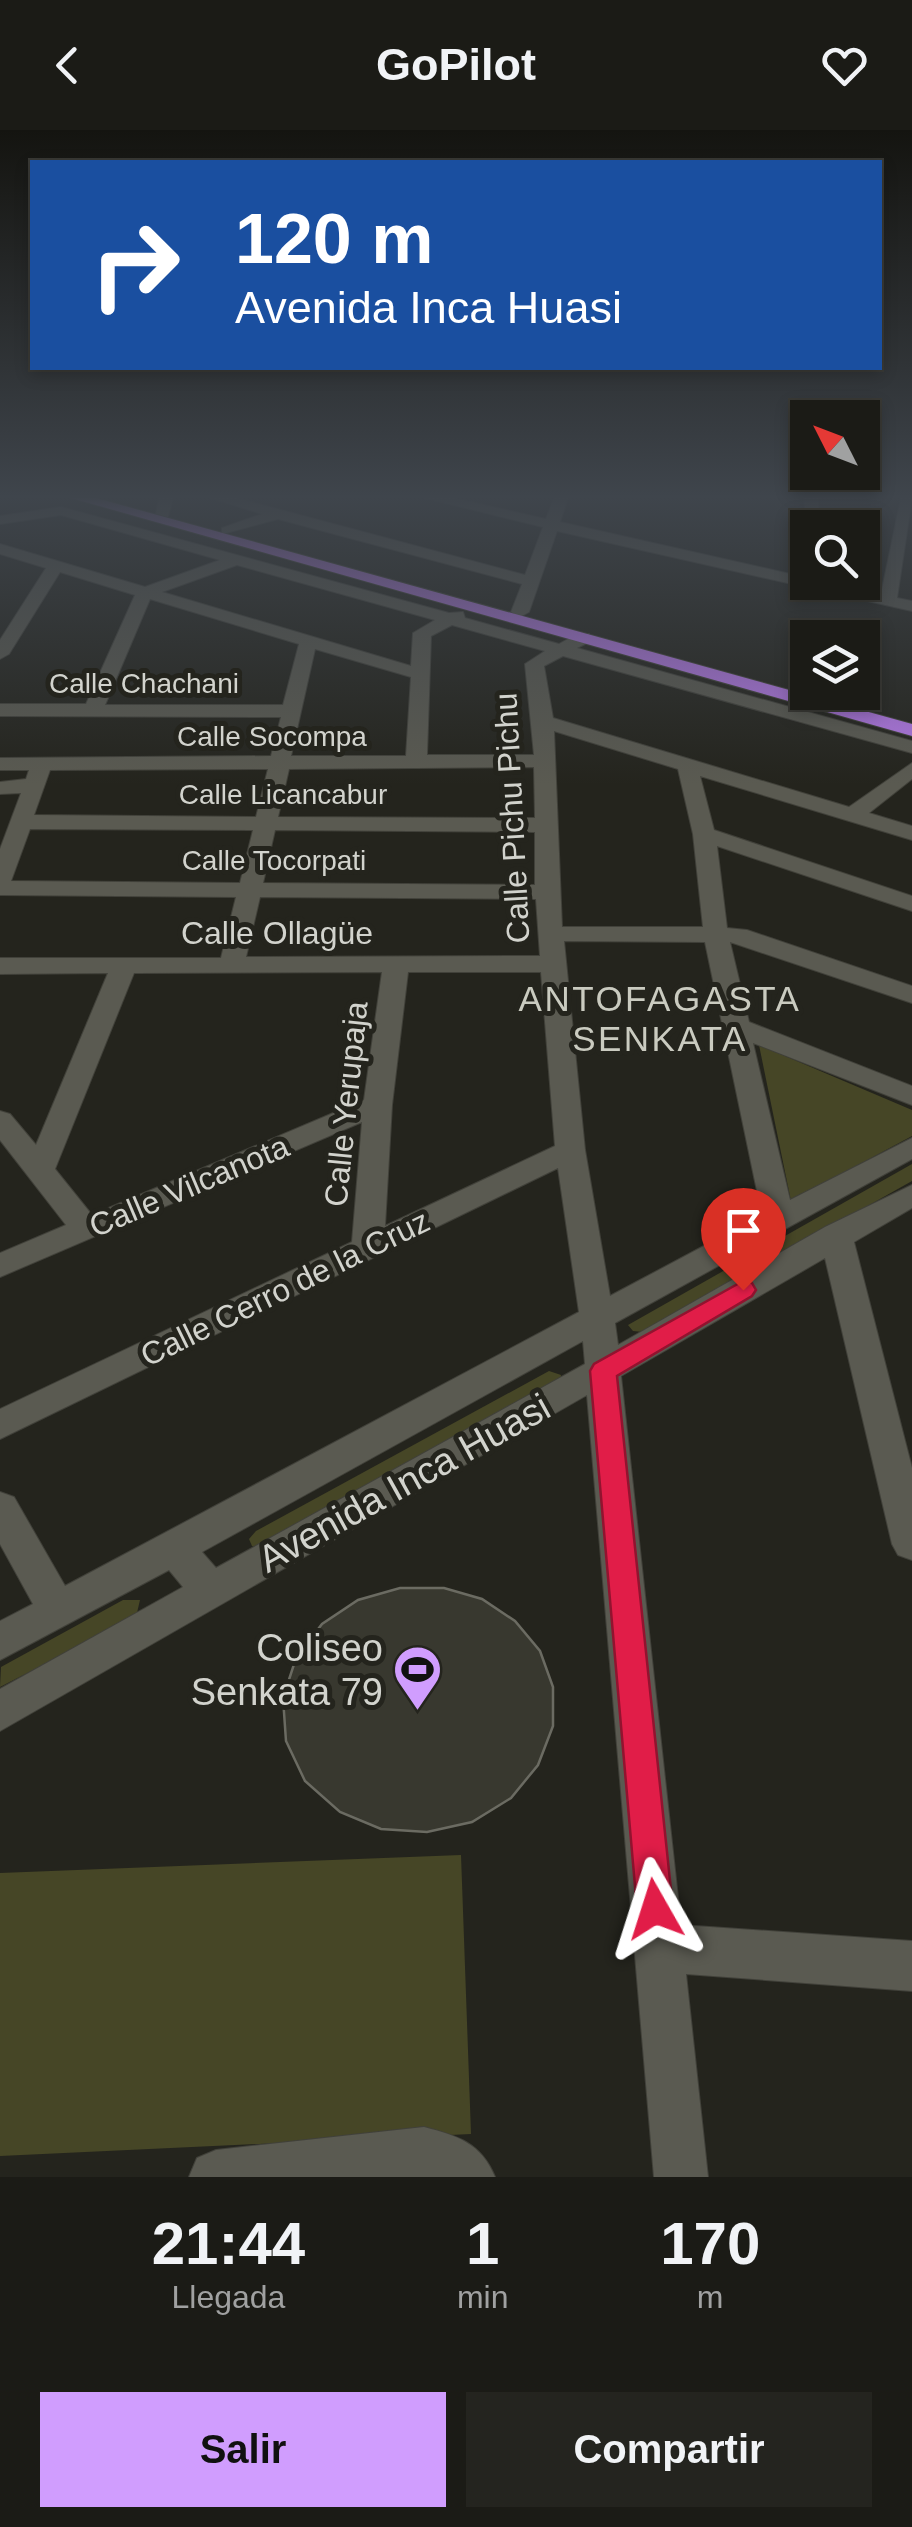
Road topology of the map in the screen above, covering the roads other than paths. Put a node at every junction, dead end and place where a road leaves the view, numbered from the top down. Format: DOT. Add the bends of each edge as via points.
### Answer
graph roads {
  1 [pos="144,593"];
  2 [pos="36,594"];
  3 [pos="146,594"];
  4 [pos="351,594"];
  5 [pos="421,594"];
  6 [pos="452,594"];
  7 [pos="527,594"];
  8 [pos="889,594"];
  9 [pos="880,599"];
  10 [pos="888,601"];
  11 [pos="912,606"];
  12 [pos="26,607"];
  13 [pos="0,608"];
  14 [pos="473,608"];
  15 [pos="520,612"];
  16 [pos="447,620"];
  17 [pos="583,638"];
  18 [pos="308,642"];
  19 [pos="560,651"];
  20 [pos="0,654"];
  21 [pos="419,674"];
  22 [pos="790,687"];
  23 [pos="0,710"];
  24 [pos="93,710"];
  25 [pos="875,710"];
  26 [pos="288,711"];
  27 [pos="912,720"];
  28 [pos="544,722"];
  29 [pos="912,730"];
  30 [pos="912,746"];
  31 [pos="545,761"];
  32 [pos="277,762"];
  33 [pos="0,764"];
  34 [pos="416,764"];
  35 [pos="687,764"];
  36 [pos="912,768"];
  37 [pos="38,774"];
  38 [pos="0,788"];
  39 [pos="853,815"];
  40 [pos="21,822"];
  41 [pos="267,824"];
  42 [pos="544,825"];
  43 [pos="912,833"];
  44 [pos="704,834"];
  45 [pos="0,880"];
  46 [pos="0,888"];
  47 [pos="250,890"];
  48 [pos="546,892"];
  49 [pos="912,904"];
  50 [pos="551,934"];
  51 [pos="716,935"];
  52 [pos="554,964"];
  53 [pos="232,965"];
  54 [pos="396,965"];
  55 [pos="0,966"];
  56 [pos="124,966"];
  57 [pos="912,994"];
  58 [pos="739,1028"];
  59 [pos="912,1096"];
  60 [pos="378,1105"];
  61 [pos="0,1120"];
  62 [pos="912,1148"];
  63 [pos="570,1150"];
  64 [pos="42,1168"];
  65 [pos="912,1195"];
  66 [pos="778,1223"];
  67 [pos="88,1230"];
  68 [pos="836,1235"];
  69 [pos="368,1249"];
  70 [pos="0,1266"];
  71 [pos="598,1322"];
  72 [pos="603,1371"];
  73 [pos="0,1426"];
  74 [pos="907,1499"];
  75 [pos="0,1508"];
  76 [pos="912,1544"];
  77 [pos="175,1548"];
  78 [pos="212,1592"];
  79 [pos="58,1611"];
  80 [pos="0,1642"];
  81 [pos="0,1710"];
  82 [pos="659,1948"];
  83 [pos="912,1966"];
  84 [pos="216,2177"];
  85 [pos="468,2177"];
  86 [pos="681,2177"];
  1 -- 24 [label="street"];
  2 -- 12 [label="street"];
  3 -- 18 [label="street"];
  4 -- 16 [label="street"];
  5 -- 14 [label="highway"];
  6 -- 15 [label="highway"];
  7 -- 15 [label="street"];
  8 -- 10 [label="street"];
  9 -- 10 [label="street"];
  10 -- 11 [label="street"];
  12 -- 13 [label="street"];
  12 -- 20 [label="street"];
  14 -- 16 [label="street"];
  14 -- 17 [label="highway"];
  15 -- 22 [label="highway"];
  16 -- 19 [label="street"];
  16 -- 21 [label="street" via="422,632"];
  17 -- 19 [label="street, Calle Pichu Pichu"];
  17 -- 29 [label="highway"];
  18 -- 21 [label="street"];
  18 -- 26 [label="street"];
  19 -- 28 [label="street, Calle Pichu Pichu" via="534,664"];
  19 -- 30 [label="street"];
  21 -- 34 [label="street"];
  23 -- 24 [label="street, Calle Chachani"];
  24 -- 26 [label="street, Calle Chachani"];
  25 -- 27 [label="highway"];
  26 -- 32 [label="street"];
  28 -- 31 [label="street, Calle Pichu Pichu"];
  28 -- 35 [label="street"];
  31 -- 34 [label="street, Calle Socompa"];
  31 -- 42 [label="street, Calle Pichu Pichu"];
  32 -- 34 [label="street, Calle Socompa"];
  32 -- 37 [label="street, Calle Socompa"];
  32 -- 41 [label="street"];
  33 -- 37 [label="street, Calle Socompa"];
  35 -- 39 [label="street"];
  35 -- 44 [label="street"];
  36 -- 39 [label="street"];
  37 -- 38 [label="street"];
  37 -- 40 [label="street"];
  39 -- 43 [label="street"];
  40 -- 41 [label="street, Calle Licancabur"];
  40 -- 45 [label="street"];
  41 -- 42 [label="street, Calle Licancabur"];
  41 -- 47 [label="street"];
  42 -- 48 [label="street, Calle Pichu Pichu"];
  44 -- 49 [label="street"];
  44 -- 51 [label="street"];
  46 -- 47 [label="street, Calle Tocorpati"];
  47 -- 48 [label="street, Calle Tocorpati"];
  47 -- 53 [label="street"];
  48 -- 50 [label="street, Calle Pichu Pichu"];
  50 -- 51 [label="street"];
  50 -- 52 [label="street, Calle Pichu Pichu"];
  51 -- 57 [label="street" via="754,939"];
  51 -- 58 [label="street"];
  52 -- 54 [label="street, Calle Ollagüe"];
  52 -- 63 [label="street, Calle Pichu Pichu"];
  53 -- 54 [label="street, Calle Ollagüe"];
  53 -- 56 [label="street, Calle Ollagüe"];
  54 -- 60 [label="street, Calle Yerupaja"];
  55 -- 56 [label="street, Calle Ollagüe"];
  56 -- 64 [label="street"];
  58 -- 59 [label="street"];
  58 -- 66 [label="street"];
  60 -- 67 [label="street, Calle Vilcanota"];
  60 -- 69 [label="street, Calle Yerupaja"];
  61 -- 64 [label="street"];
  62 -- 66 [label="street, Avenida Inca Huasi"];
  63 -- 69 [label="street, Calle Cerro de la Cruz"];
  63 -- 71 [label="street, Calle Pichu Pichu"];
  64 -- 67 [label="street"];
  65 -- 68 [label="street, Avenida Inca Huasi"];
  66 -- 71 [label="street, Avenida Inca Huasi"];
  67 -- 70 [label="street, Calle Vilcanota"];
  68 -- 72 [label="street, Avenida Inca Huasi"];
  68 -- 74 [label="street"];
  69 -- 73 [label="street, Calle Cerro de la Cruz"];
  71 -- 72 [label="street, Calle Pichu Pichu"];
  71 -- 77 [label="street, Avenida Inca Huasi"];
  72 -- 78 [label="street, Avenida Inca Huasi"];
  72 -- 82 [label="street, Calle Pichu Pichu"];
  74 -- 76 [label="street"];
  75 -- 79 [label="street"];
  77 -- 78 [label="street"];
  77 -- 79 [label="street, Avenida Inca Huasi"];
  78 -- 81 [label="street, Avenida Inca Huasi"];
  79 -- 80 [label="street, Avenida Inca Huasi"];
  82 -- 83 [label="street"];
  82 -- 86 [label="street, Calle Pichu Pichu"];
  84 -- 85 [label="street" via="424,2154 451,2162"];
}
